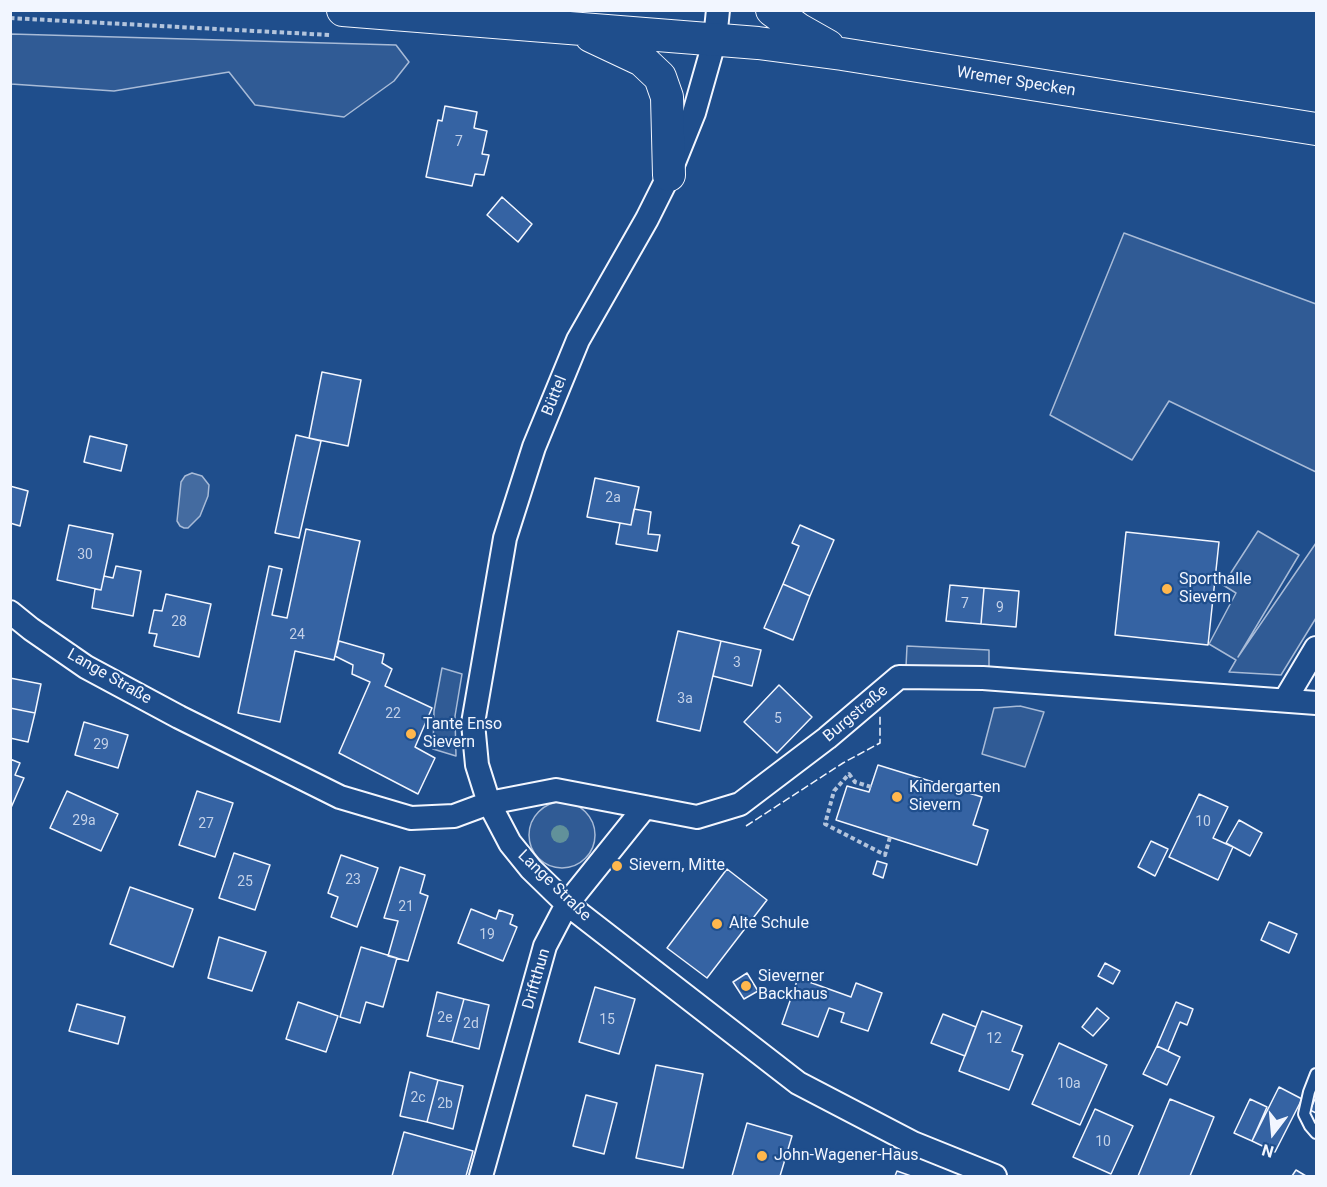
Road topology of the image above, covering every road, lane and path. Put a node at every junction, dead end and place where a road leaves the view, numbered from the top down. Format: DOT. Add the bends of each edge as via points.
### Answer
graph roads {
  1 [pos="772,10"];
  2 [pos="414,14"];
  3 [pos="10,18"];
  4 [pos="337,23"];
  5 [pos="717,25"];
  6 [pos="577,28"];
  7 [pos="842,54"];
  8 [pos="1317,129"];
  9 [pos="669,175"];
  10 [pos="10,612"];
  11 [pos="1317,648"];
  12 [pos="1284,700"];
  13 [pos="1317,704"];
  14 [pos="871,787"];
  15 [pos="489,803"];
  16 [pos="645,807"];
  17 [pos="890,837"];
  18 [pos="567,903"];
  19 [pos="1317,1074"];
  20 [pos="1317,1133"];
  21 [pos="481,1176"];
  22 [pos="995,1176"];
  1 -- 7 [label="street"];
  2 -- 4 [label="street, Wremer Specken"];
  2 -- 6 [label="street, Wremer Specken"];
  3 -- 4 [label="path"];
  5 -- 6 [label="street, Wremer Specken"];
  5 -- 7 [label="street, Wremer Specken"];
  5 -- 9 [label="street, Büttel" via="694,113"];
  6 -- 9 [label="street" via="642,60 660,77 667,98"];
  7 -- 8 [label="street, Wremer Specken"];
  9 -- 15 [label="street, Büttel" via="578,340 534,447 505,538 472,723 477,765"];
  10 -- 15 [label="street, Lange Straße" via="86,667 340,797 411,818 454,816"];
  11 -- 12 [label="street"];
  12 -- 13 [label="street, Burgstraße"];
  12 -- 16 [label="street, Burgstraße" via="983,678 899,677 740,804 696,817"];
  14 -- 17 [label="path" via="855,782 849,774 834,791 825,824 885,855"];
  15 -- 16 [label="street, Burgstraße" via="555,790"];
  15 -- 18 [label="street, Lange Straße" via="510,843"];
  16 -- 18 [label="street, Driftthun"];
  18 -- 21 [label="street, Driftthun" via="545,946"];
  18 -- 22 [label="street, Lange Straße" via="798,1083 913,1143"];
  19 -- 20 [label="lane" via="1304,1114"];
}
